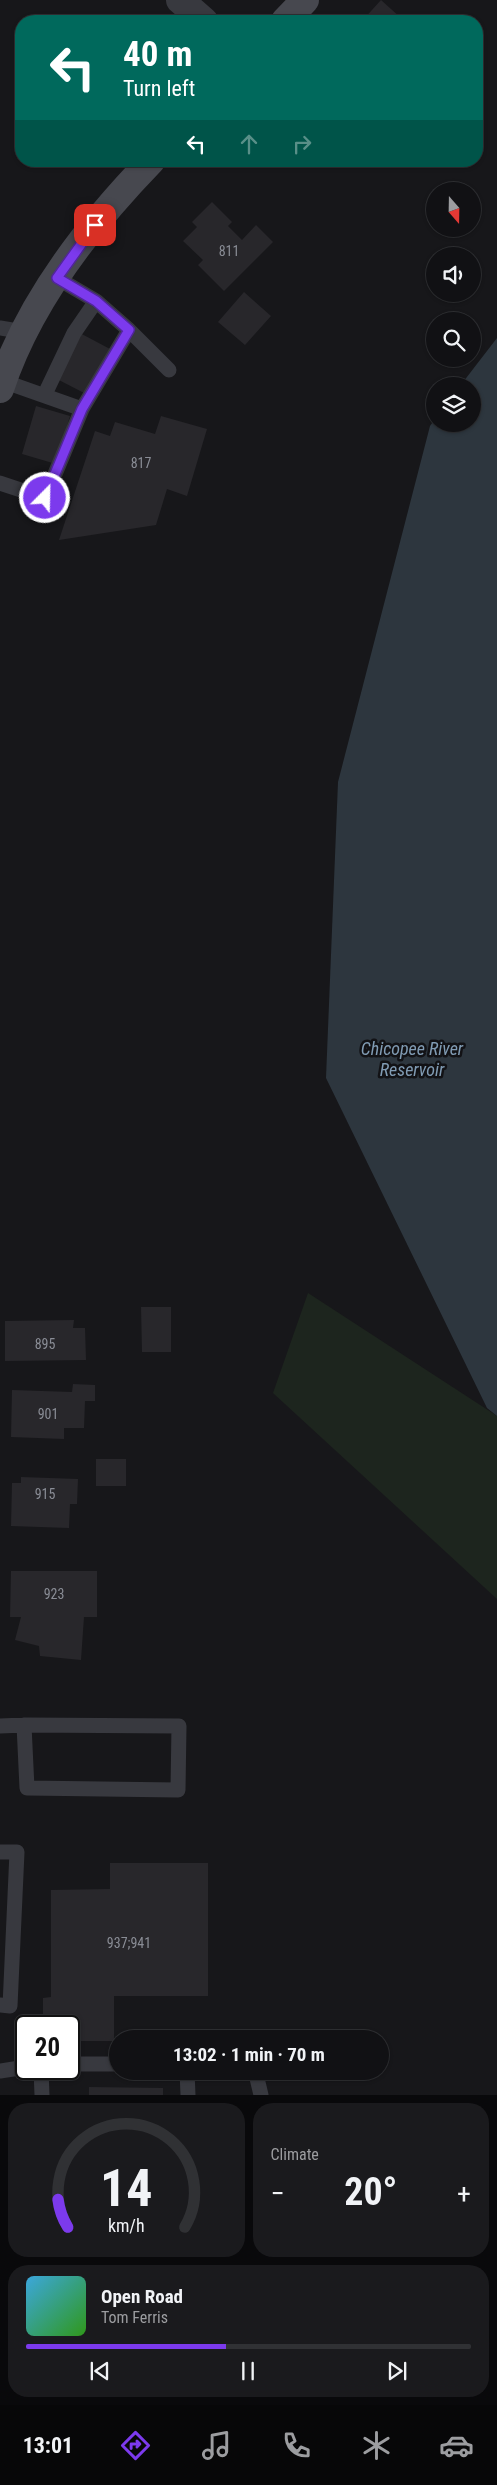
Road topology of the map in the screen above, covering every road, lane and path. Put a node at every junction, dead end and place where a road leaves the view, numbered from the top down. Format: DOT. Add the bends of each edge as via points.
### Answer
graph roads {
  1 [pos="180,0"];
  2 [pos="305,0"];
  3 [pos="197,15"];
  4 [pos="291,15"];
  5 [pos="146,167"];
  6 [pos="57,278"];
  7 [pos="96,301"];
  8 [pos="12,330"];
  9 [pos="129,330"];
  10 [pos="169,370"];
  11 [pos="1,383"];
  12 [pos="45,394"];
  13 [pos="82,409"];
  14 [pos="0,483"];
  15 [pos="24,1725"];
  16 [pos="0,1726"];
  17 [pos="0,1852"];
  18 [pos="0,2005"];
  19 [pos="80,2064"];
  20 [pos="109,2064"];
  21 [pos="15,2069"];
  22 [pos="0,2071"];
  23 [pos="42,2080"];
  24 [pos="187,2080"];
  25 [pos="257,2080"];
  26 [pos="42,2095"];
  27 [pos="188,2095"];
  28 [pos="261,2095"];
  1 -- 3 [label="street"];
  2 -- 4 [label="main road"];
  5 -- 6 [label="main road" via="95,225"];
  6 -- 7 [label="lane"];
  6 -- 8 [label="main road"];
  7 -- 9 [label="lane"];
  7 -- 12 [label="lane" via="74,333"];
  8 -- 11 [label="main road"];
  9 -- 10 [label="lane"];
  9 -- 13 [label="lane"];
  11 -- 12 [label="lane"];
  12 -- 13 [label="lane"];
  13 -- 14 [label="lane" via="45,498"];
  15 -- 15 [label="lane" via="179,1726 178,1790 27,1788"];
  15 -- 16 [label="lane"];
  17 -- 18 [label="lane" via="17,1852 10,2006"];
  19 -- 20 [label="lane"];
  21 -- 22 [label="lane"];
  23 -- 26 [label="lane"];
  24 -- 27 [label="lane"];
  25 -- 28 [label="lane"];
}
